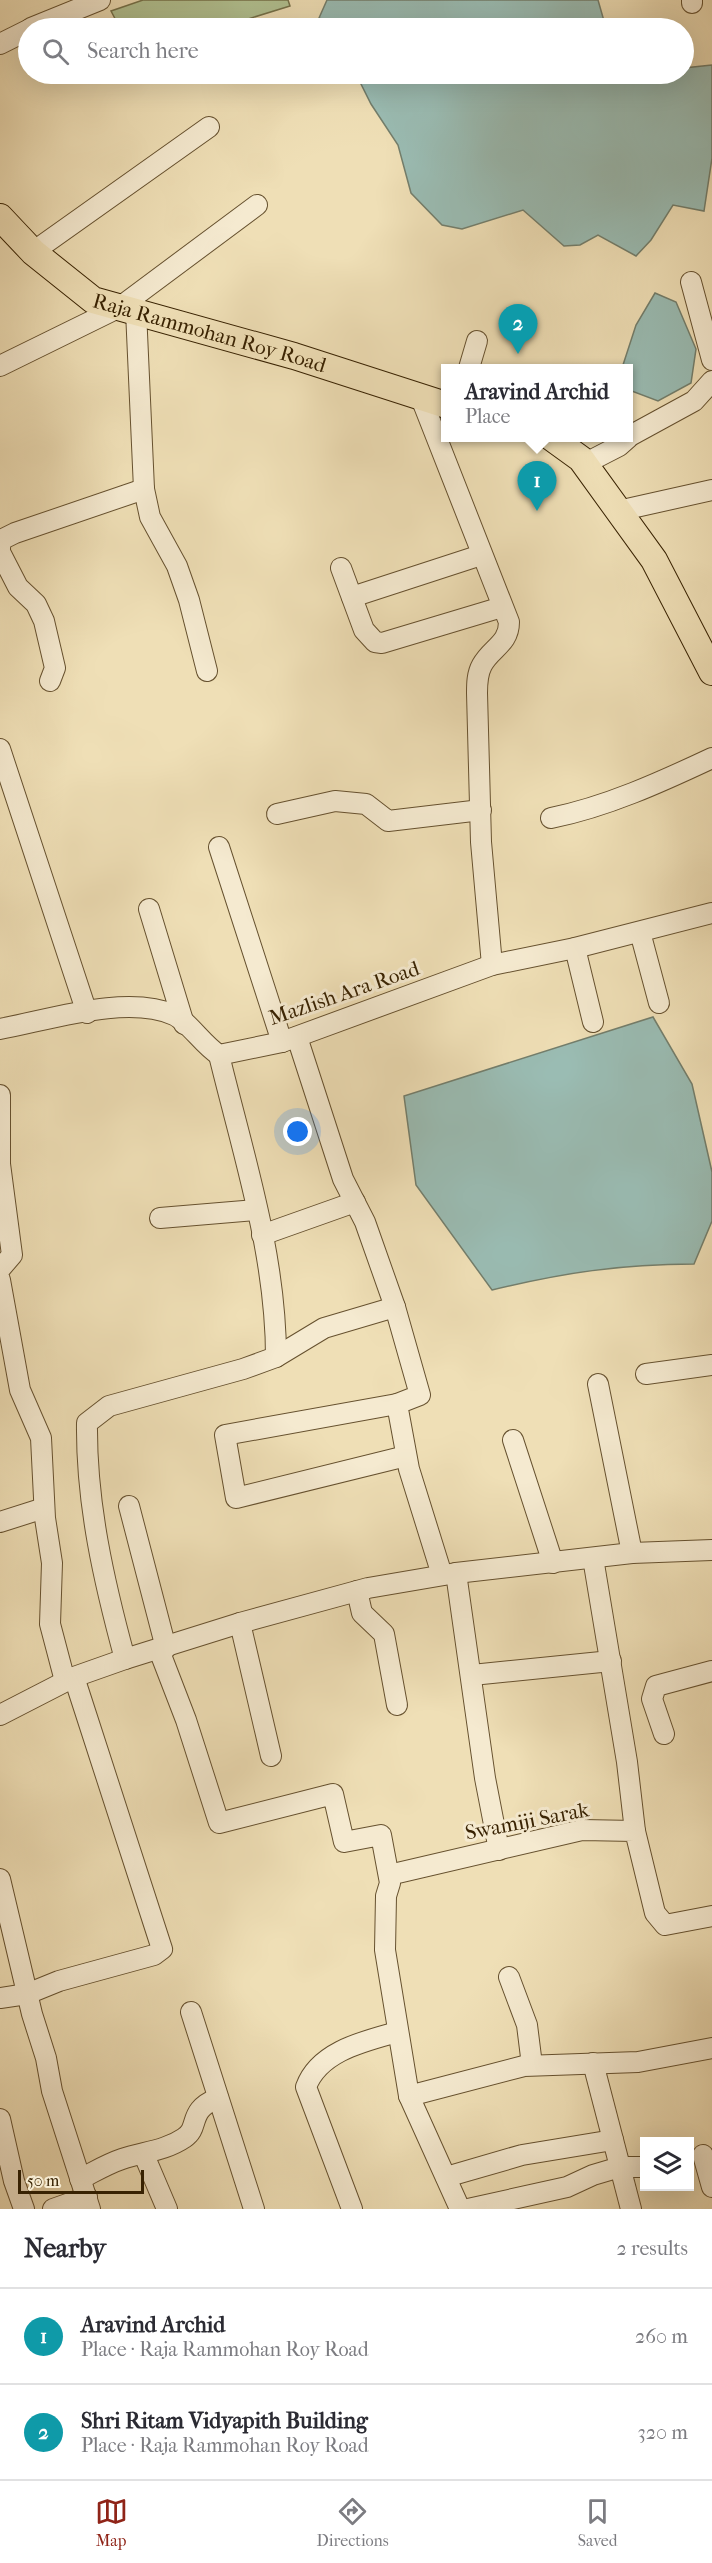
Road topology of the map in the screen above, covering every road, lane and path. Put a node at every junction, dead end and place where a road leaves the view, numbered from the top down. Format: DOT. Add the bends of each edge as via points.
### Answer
graph roads {
  1 [pos="99,0"];
  2 [pos="56,18"];
  3 [pos="18,35"];
  4 [pos="0,44"];
  5 [pos="209,127"];
  6 [pos="257,205"];
  7 [pos="0,217"];
  8 [pos="33,252"];
  9 [pos="691,282"];
  10 [pos="128,309"];
  11 [pos="477,341"];
  12 [pos="712,360"];
  13 [pos="470,364"];
  14 [pos="0,366"];
  15 [pos="712,381"];
  16 [pos="421,398"];
  17 [pos="441,404"];
  18 [pos="633,434"];
  19 [pos="557,442"];
  20 [pos="623,442"];
  21 [pos="584,464"];
  22 [pos="144,489"];
  23 [pos="712,490"];
  24 [pos="618,511"];
  25 [pos="0,550"];
  26 [pos="482,555"];
  27 [pos="341,568"];
  28 [pos="352,597"];
  29 [pos="502,607"];
  30 [pos="207,671"];
  31 [pos="712,672"];
  32 [pos="51,681"];
  33 [pos="0,748"];
  34 [pos="712,758"];
  35 [pos="481,810"];
  36 [pos="277,813"];
  37 [pos="551,818"];
  38 [pos="219,847"];
  39 [pos="149,909"];
  40 [pos="712,913"];
  41 [pos="640,932"];
  42 [pos="575,948"];
  43 [pos="492,965"];
  44 [pos="659,1003"];
  45 [pos="87,1013"];
  46 [pos="593,1022"];
  47 [pos="184,1024"];
  48 [pos="0,1029"];
  49 [pos="289,1040"];
  50 [pos="219,1055"];
  51 [pos="0,1095"];
  52 [pos="355,1202"];
  53 [pos="256,1210"];
  54 [pos="160,1218"];
  55 [pos="262,1234"];
  56 [pos="0,1269"];
  57 [pos="0,1280"];
  58 [pos="395,1307"];
  59 [pos="276,1357"];
  60 [pos="712,1365"];
  61 [pos="646,1374"];
  62 [pos="598,1384"];
  63 [pos="397,1404"];
  64 [pos="513,1440"];
  65 [pos="406,1456"];
  66 [pos="129,1506"];
  67 [pos="44,1508"];
  68 [pos="0,1522"];
  69 [pos="712,1550"];
  70 [pos="632,1553"];
  71 [pos="593,1558"];
  72 [pos="553,1563"];
  73 [pos="449,1574"];
  74 [pos="357,1591"];
  75 [pos="240,1623"];
  76 [pos="162,1649"];
  77 [pos="125,1659"];
  78 [pos="611,1661"];
  79 [pos="712,1671"];
  80 [pos="472,1675"];
  81 [pos="69,1679"];
  82 [pos="397,1705"];
  83 [pos="0,1715"];
  84 [pos="664,1734"];
  85 [pos="271,1756"];
  86 [pos="635,1831"];
  87 [pos="499,1850"];
  88 [pos="389,1875"];
  89 [pos="0,1879"];
  90 [pos="712,1916"];
  91 [pos="509,1977"];
  92 [pos="27,1994"];
  93 [pos="0,1998"];
  94 [pos="191,2012"];
  95 [pos="397,2032"];
  96 [pos="712,2048"];
  97 [pos="593,2063"];
  98 [pos="532,2066"];
  99 [pos="409,2096"];
  100 [pos="218,2098"];
  101 [pos="0,2119"];
  102 [pos="613,2140"];
  103 [pos="144,2155"];
  104 [pos="701,2155"];
  105 [pos="620,2167"];
  106 [pos="640,2167"];
  107 [pos="446,2177"];
  108 [pos="712,2187"];
  109 [pos="86,2195"];
  110 [pos="24,2209"];
  111 [pos="53,2209"];
  112 [pos="167,2209"];
  113 [pos="254,2209"];
  114 [pos="352,2209"];
  115 [pos="460,2209"];
  116 [pos="468,2209"];
  117 [pos="631,2209"];
  1 -- 2 [label="street"];
  3 -- 4 [label="street"];
  5 -- 8 [label="street"];
  6 -- 10 [label="street"];
  7 -- 8 [label="main road, Raja Rammohan Roy Road"];
  8 -- 10 [label="main road, Raja Rammohan Roy Road" via="93,300"];
  9 -- 12 [label="street"];
  10 -- 14 [label="street"];
  10 -- 16 [label="main road, Raja Rammohan Roy Road" via="294,356"];
  10 -- 22 [label="street"];
  11 -- 13 [label="street"];
  15 -- 18 [label="street" via="694,401"];
  16 -- 17 [label="main road, Raja Rammohan Roy Road"];
  16 -- 26 [label="street"];
  19 -- 21 [label="main road"];
  20 -- 21 [label="street"];
  21 -- 24 [label="main road"];
  22 -- 25 [label="street" via="15,533 1,540"];
  22 -- 30 [label="street" via="150,517 177,566 189,600"];
  23 -- 24 [label="street"];
  24 -- 31 [label="main road" via="654,560"];
  25 -- 32 [label="street" via="18,587 36,604 44,621 55,668"];
  26 -- 28 [label="street"];
  26 -- 29 [label="street"];
  27 -- 28 [label="street"];
  28 -- 29 [label="street" via="370,640 382,643"];
  29 -- 35 [label="street" via="509,632 503,644 483,662 478,682"];
  33 -- 45 [label="street"];
  34 -- 37 [label="street" via="589,808"];
  35 -- 36 [label="street" via="388,821 366,804 335,801"];
  35 -- 43 [label="street"];
  38 -- 49 [label="street"];
  39 -- 47 [label="street"];
  40 -- 41 [label="street, Mazlish Ara Road"];
  41 -- 42 [label="street, Mazlish Ara Road"];
  41 -- 44 [label="street"];
  42 -- 43 [label="street, Mazlish Ara Road"];
  42 -- 46 [label="street"];
  43 -- 49 [label="street, Mazlish Ara Road"];
  45 -- 47 [label="street" via="120,1007 157,1010 176,1016"];
  45 -- 48 [label="street"];
  47 -- 50 [label="street"];
  49 -- 50 [label="street, Mazlish Ara Road"];
  49 -- 52 [label="street"];
  50 -- 53 [label="street"];
  51 -- 56 [label="street" via="0,1164 12,1255"];
  52 -- 55 [label="street"];
  52 -- 58 [label="street"];
  53 -- 54 [label="street"];
  53 -- 55 [label="street"];
  55 -- 59 [label="street" via="276,1310"];
  57 -- 67 [label="street" via="20,1390 42,1438"];
  58 -- 59 [label="street" via="324,1328"];
  58 -- 63 [label="street" via="420,1395"];
  59 -- 77 [label="street" via="109,1406 87,1423 95,1523 106,1587"];
  60 -- 61 [label="street"];
  62 -- 70 [label="street"];
  63 -- 65 [label="street"];
  63 -- 65 [label="street" via="225,1435 236,1498"];
  64 -- 72 [label="street"];
  65 -- 73 [label="street"];
  66 -- 76 [label="street"];
  67 -- 68 [label="street"];
  67 -- 81 [label="street" via="52,1563 50,1624"];
  69 -- 70 [label="street"];
  70 -- 71 [label="street"];
  71 -- 72 [label="street"];
  71 -- 78 [label="street"];
  72 -- 73 [label="street"];
  73 -- 74 [label="street"];
  73 -- 80 [label="street"];
  74 -- 75 [label="street"];
  74 -- 82 [label="street" via="362,1613 384,1634"];
  75 -- 76 [label="street"];
  75 -- 85 [label="street"];
  76 -- 77 [label="street"];
  76 -- 88 [label="street" via="219,1823 333,1794 344,1842 381,1835"];
  77 -- 81 [label="street"];
  78 -- 80 [label="street"];
  78 -- 86 [label="street"];
  79 -- 84 [label="street" via="656,1686 652,1699"];
  80 -- 87 [label="street"];
  81 -- 83 [label="street"];
  81 -- 92 [label="street" via="82,1695 162,1949 154,1955 59,1981"];
  86 -- 87 [label="street, Swamiji Sarak" via="582,1830"];
  86 -- 90 [label="street" via="659,1922"];
  87 -- 88 [label="street, Swamiji Sarak"];
  88 -- 95 [label="street" via="385,1950"];
  89 -- 92 [label="street"];
  91 -- 98 [label="street" via="527,2025"];
  92 -- 93 [label="street"];
  92 -- 109 [label="street" via="52,2091"];
  94 -- 100 [label="street"];
  95 -- 99 [label="street"];
  95 -- 114 [label="street" via="351,2044 318,2067 306,2086"];
  96 -- 97 [label="street" via="638,2062"];
  97 -- 98 [label="street"];
  97 -- 102 [label="street"];
  98 -- 99 [label="street"];
  99 -- 107 [label="street"];
  100 -- 103 [label="street" via="196,2113 189,2134 183,2139"];
  100 -- 113 [label="street"];
  101 -- 110 [label="street"];
  102 -- 105 [label="street"];
  102 -- 107 [label="street" via="522,2155"];
  103 -- 109 [label="street" via="124,2158"];
  103 -- 112 [label="street"];
  104 -- 108 [label="street"];
  105 -- 106 [label="street"];
  105 -- 116 [label="street" via="567,2187"];
  105 -- 117 [label="street"];
  107 -- 115 [label="street"];
  109 -- 111 [label="street"];
}
